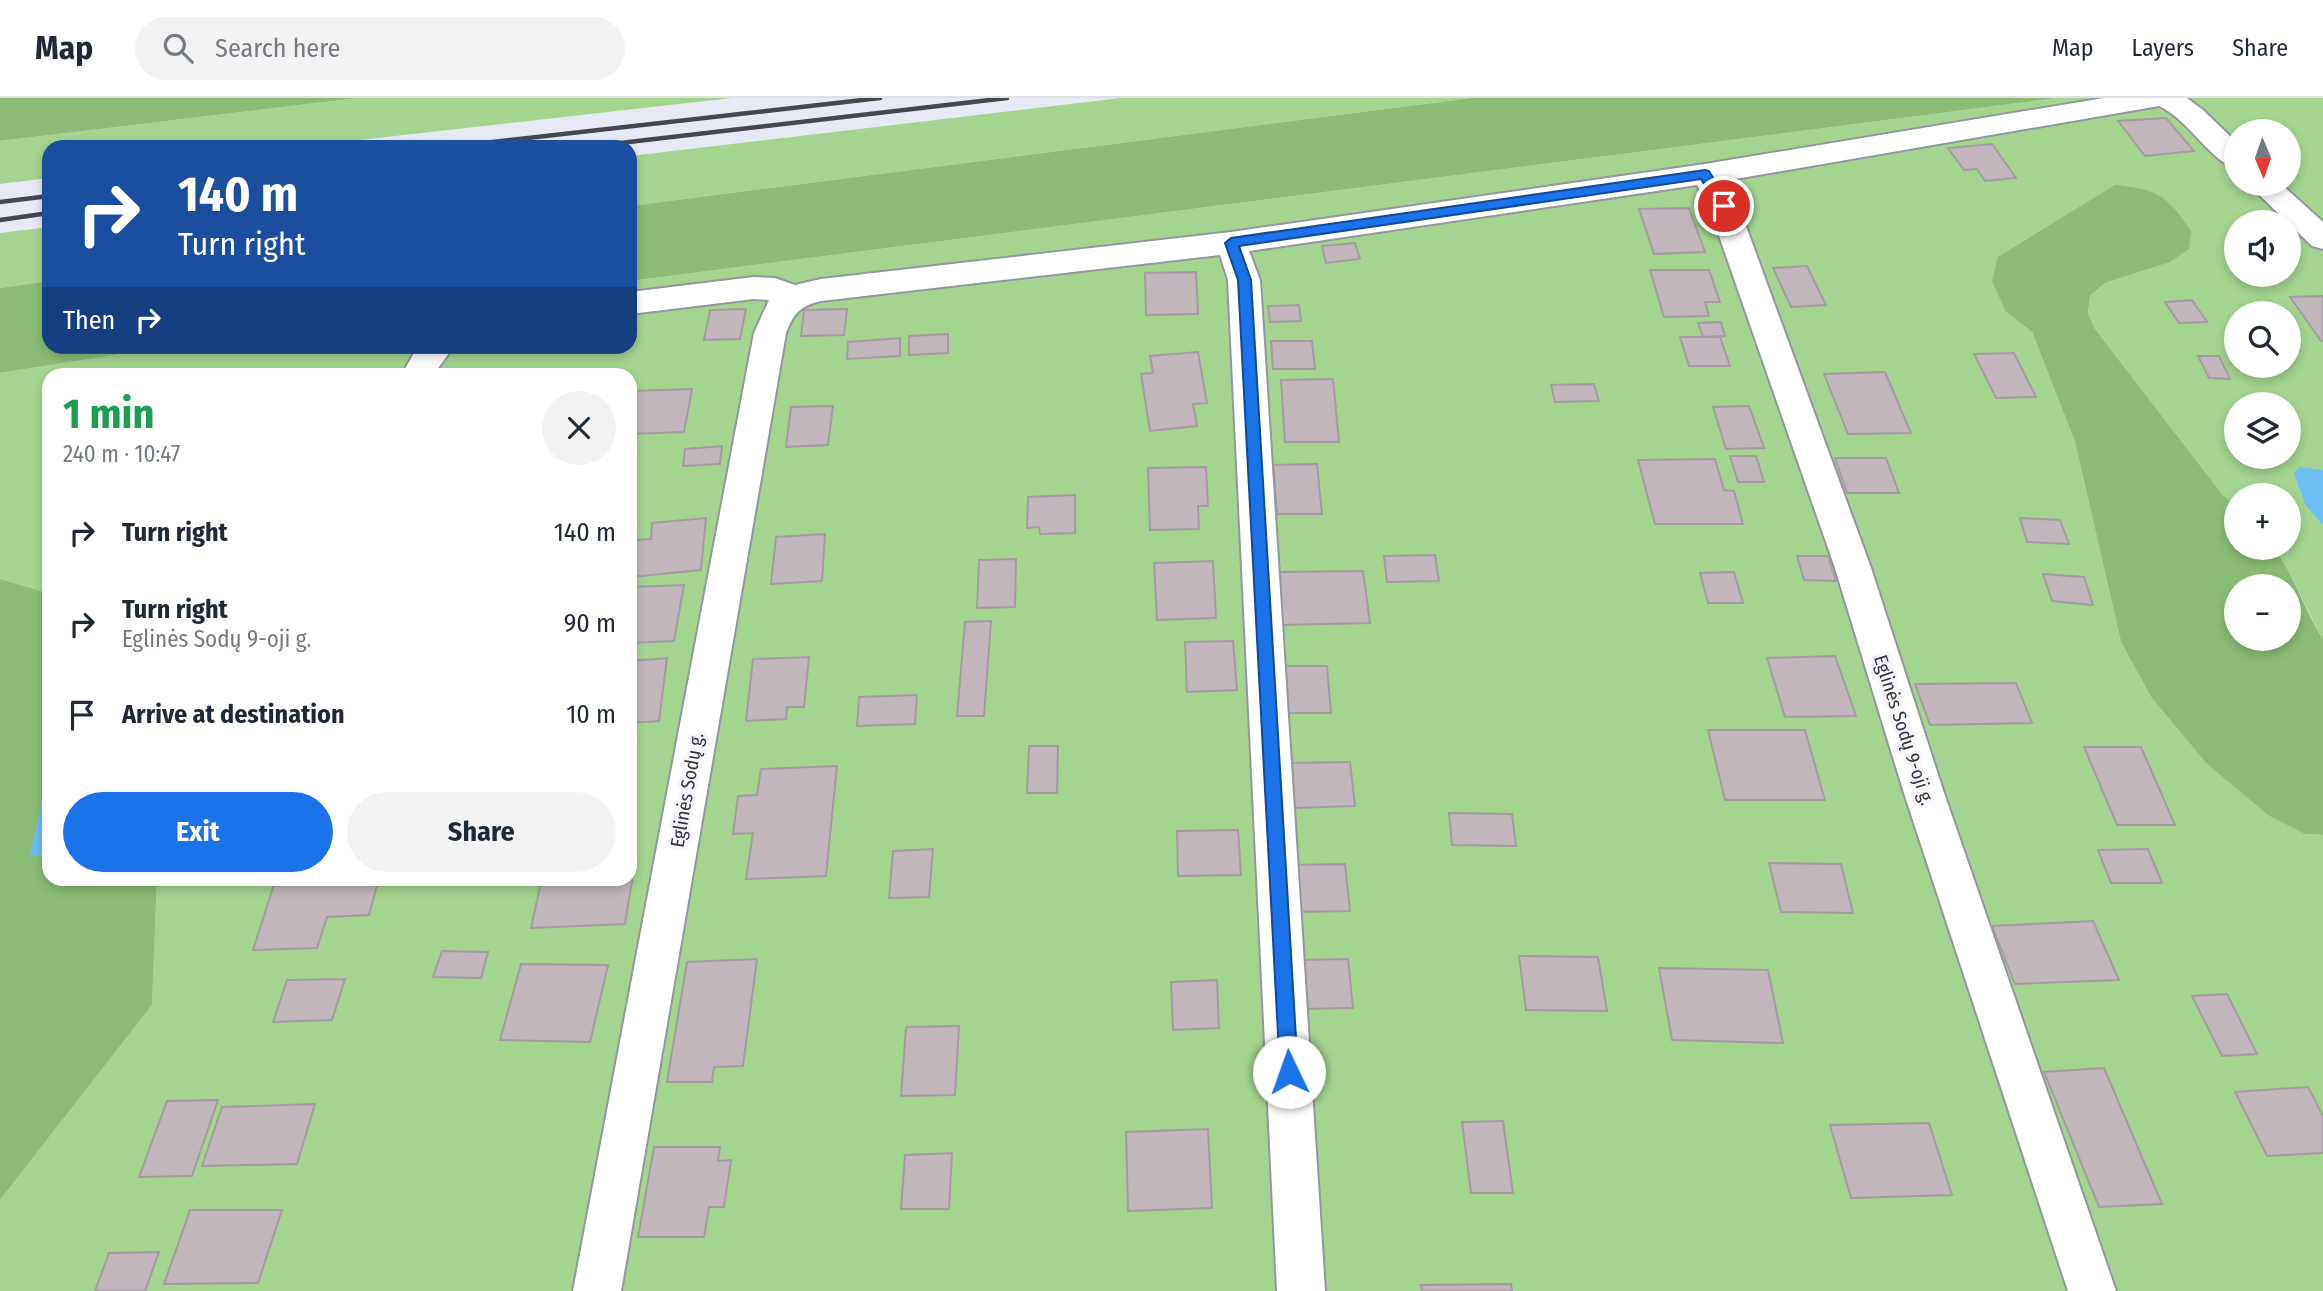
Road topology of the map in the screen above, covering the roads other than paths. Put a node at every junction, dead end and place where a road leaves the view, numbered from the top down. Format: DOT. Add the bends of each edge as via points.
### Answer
graph roads {
  1 [pos="2157,98"];
  2 [pos="2164,98"];
  3 [pos="2224,148"];
  4 [pos="1705,174"];
  5 [pos="2276,196"];
  6 [pos="2323,239"];
  7 [pos="1231,243"];
  8 [pos="793,297"];
  9 [pos="637,302"];
  10 [pos="597,1291"];
  11 [pos="1301,1291"];
  12 [pos="2092,1291"];
  1 -- 4 [label="street"];
  2 -- 3 [label="street"];
  4 -- 7 [label="street"];
  4 -- 12 [label="street, Eglinės Sodų 9-oji g." via="1724,206 1853,568"];
  5 -- 6 [label="street"];
  7 -- 8 [label="street"];
  7 -- 11 [label="street" via="1244,280"];
  8 -- 9 [label="street" via="775,289 754,288"];
  8 -- 10 [label="street, Eglinės Sodų g." via="780,308 769,333"];
}
